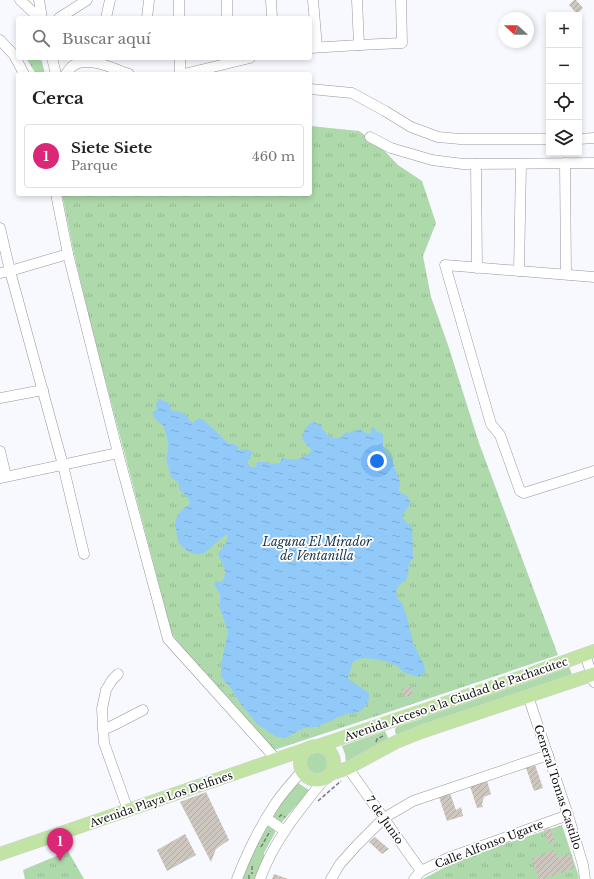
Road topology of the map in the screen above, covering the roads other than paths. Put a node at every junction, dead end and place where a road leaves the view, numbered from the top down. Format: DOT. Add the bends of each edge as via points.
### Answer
graph roads {
  1 [pos="20,0"];
  2 [pos="39,0"];
  3 [pos="86,0"];
  4 [pos="110,0"];
  5 [pos="149,0"];
  6 [pos="179,0"];
  7 [pos="227,0"];
  8 [pos="271,0"];
  9 [pos="314,0"];
  10 [pos="358,0"];
  11 [pos="402,0"];
  12 [pos="38,15"];
  13 [pos="63,16"];
  14 [pos="106,16"];
  15 [pos="147,16"];
  16 [pos="179,16"];
  17 [pos="227,16"];
  18 [pos="272,16"];
  19 [pos="0,40"];
  20 [pos="359,45"];
  21 [pos="313,47"];
  22 [pos="16,59"];
  23 [pos="17,60"];
  24 [pos="52,60"];
  25 [pos="180,60"];
  26 [pos="230,60"];
  27 [pos="23,72"];
  28 [pos="56,72"];
  29 [pos="68,72"];
  30 [pos="124,72"];
  31 [pos="180,72"];
  32 [pos="191,72"];
  33 [pos="312,89"];
  34 [pos="370,137"];
  35 [pos="594,138"];
  36 [pos="546,139"];
  37 [pos="582,139"];
  38 [pos="566,163"];
  39 [pos="594,163"];
  40 [pos="476,164"];
  41 [pos="521,164"];
  42 [pos="56,196"];
  43 [pos="0,228"];
  44 [pos="68,254"];
  45 [pos="477,268"];
  46 [pos="519,271"];
  47 [pos="5,272"];
  48 [pos="566,274"];
  49 [pos="594,277"];
  50 [pos="43,390"];
  51 [pos="0,398"];
  52 [pos="0,451"];
  53 [pos="118,453"];
  54 [pos="63,465"];
  55 [pos="594,471"];
  56 [pos="3,477"];
  57 [pos="84,554"];
  58 [pos="590,653"];
  59 [pos="118,674"];
  60 [pos="593,677"];
  61 [pos="528,696"];
  62 [pos="143,710"];
  63 [pos="388,722"];
  64 [pos="103,730"];
  65 [pos="396,742"];
  66 [pos="315,746"];
  67 [pos="548,755"];
  68 [pos="276,760"];
  69 [pos="302,768"];
  70 [pos="348,768"];
  71 [pos="328,775"];
  72 [pos="128,810"];
  73 [pos="568,815"];
  74 [pos="266,818"];
  75 [pos="384,818"];
  76 [pos="285,831"];
  77 [pos="0,854"];
  78 [pos="417,875"];
  79 [pos="588,877"];
  80 [pos="237,879"];
  81 [pos="260,879"];
  82 [pos="332,879"];
  1 -- 12 [label="street"];
  2 -- 12 [label="street"];
  3 -- 13 [label="street"];
  4 -- 14 [label="street"];
  5 -- 15 [label="street"];
  6 -- 16 [label="street"];
  7 -- 17 [label="street"];
  8 -- 18 [label="street"];
  9 -- 21 [label="street"];
  10 -- 20 [label="street"];
  11 -- 20 [label="street" via="402,43"];
  19 -- 22 [label="street"];
  20 -- 21 [label="street"];
  23 -- 27 [label="street"];
  24 -- 28 [label="street"];
  25 -- 31 [label="street"];
  26 -- 32 [label="street"];
  29 -- 30 [label="street" via="74,65 85,62 97,62"];
  33 -- 36 [label="street" via="352,93 410,127 438,137"];
  34 -- 40 [label="street" via="391,148 432,160"];
  35 -- 37 [label="street"];
  38 -- 39 [label="street"];
  38 -- 41 [label="street"];
  38 -- 48 [label="street"];
  40 -- 41 [label="street"];
  40 -- 45 [label="street"];
  41 -- 46 [label="street"];
  42 -- 44 [label="street"];
  43 -- 47 [label="street"];
  44 -- 47 [label="street"];
  44 -- 53 [label="street"];
  45 -- 46 [label="street"];
  45 -- 55 [label="street" via="445,265 491,424 500,435 520,491 524,492"];
  46 -- 48 [label="street"];
  47 -- 50 [label="street"];
  48 -- 49 [label="street"];
  50 -- 51 [label="street"];
  50 -- 54 [label="street"];
  52 -- 56 [label="street"];
  53 -- 54 [label="street"];
  53 -- 68 [label="street" via="168,639"];
  54 -- 56 [label="street"];
  54 -- 57 [label="street"];
  58 -- 60 [label="street"];
  58 -- 63 [label="main road, Avenida Acceso a la Ciudad de Pachacútec"];
  59 -- 64 [label="street" via="106,690 102,709"];
  60 -- 61 [label="main road, Avenida Acceso a la Ciudad de Pachacútec"];
  61 -- 65 [label="main road, Avenida Acceso a la Ciudad de Pachacútec"];
  61 -- 67 [label="street, General Tomas Castillo"];
  62 -- 64 [label="street"];
  63 -- 65 [label="main road"];
  63 -- 66 [label="main road, Avenida Acceso a la Ciudad de Pachacútec"];
  64 -- 72 [label="street" via="104,743"];
  65 -- 70 [label="main road, Avenida Acceso a la Ciudad de Pachacútec"];
  66 -- 68 [label="main road, Avenida Playa Los Delfines"];
  66 -- 69 [label="main road" via="304,752"];
  66 -- 71 [label="main road" via="323,747 332,754 334,764"];
  67 -- 73 [label="street, General Tomas Castillo"];
  67 -- 75 [label="street" via="413,801"];
  68 -- 69 [label="main road"];
  68 -- 72 [label="main road, Avenida Playa Los Delfines"];
  69 -- 71 [label="main road" via="310,778 321,779"];
  69 -- 74 [label="street"];
  70 -- 71 [label="main road, Avenida Acceso a la Ciudad de Pachacútec"];
  70 -- 75 [label="street, 7 de Junio"];
  71 -- 76 [label="street"];
  72 -- 77 [label="main road, Avenida Playa Los Delfines"];
  73 -- 78 [label="street, Calle Alfonso Ugarte" via="448,858"];
  73 -- 79 [label="street, General Tomas Castillo"];
  74 -- 76 [label="street"];
  74 -- 80 [label="street"];
  75 -- 78 [label="street, 7 de Junio"];
  75 -- 82 [label="street" via="340,864"];
  76 -- 81 [label="street"];
}
